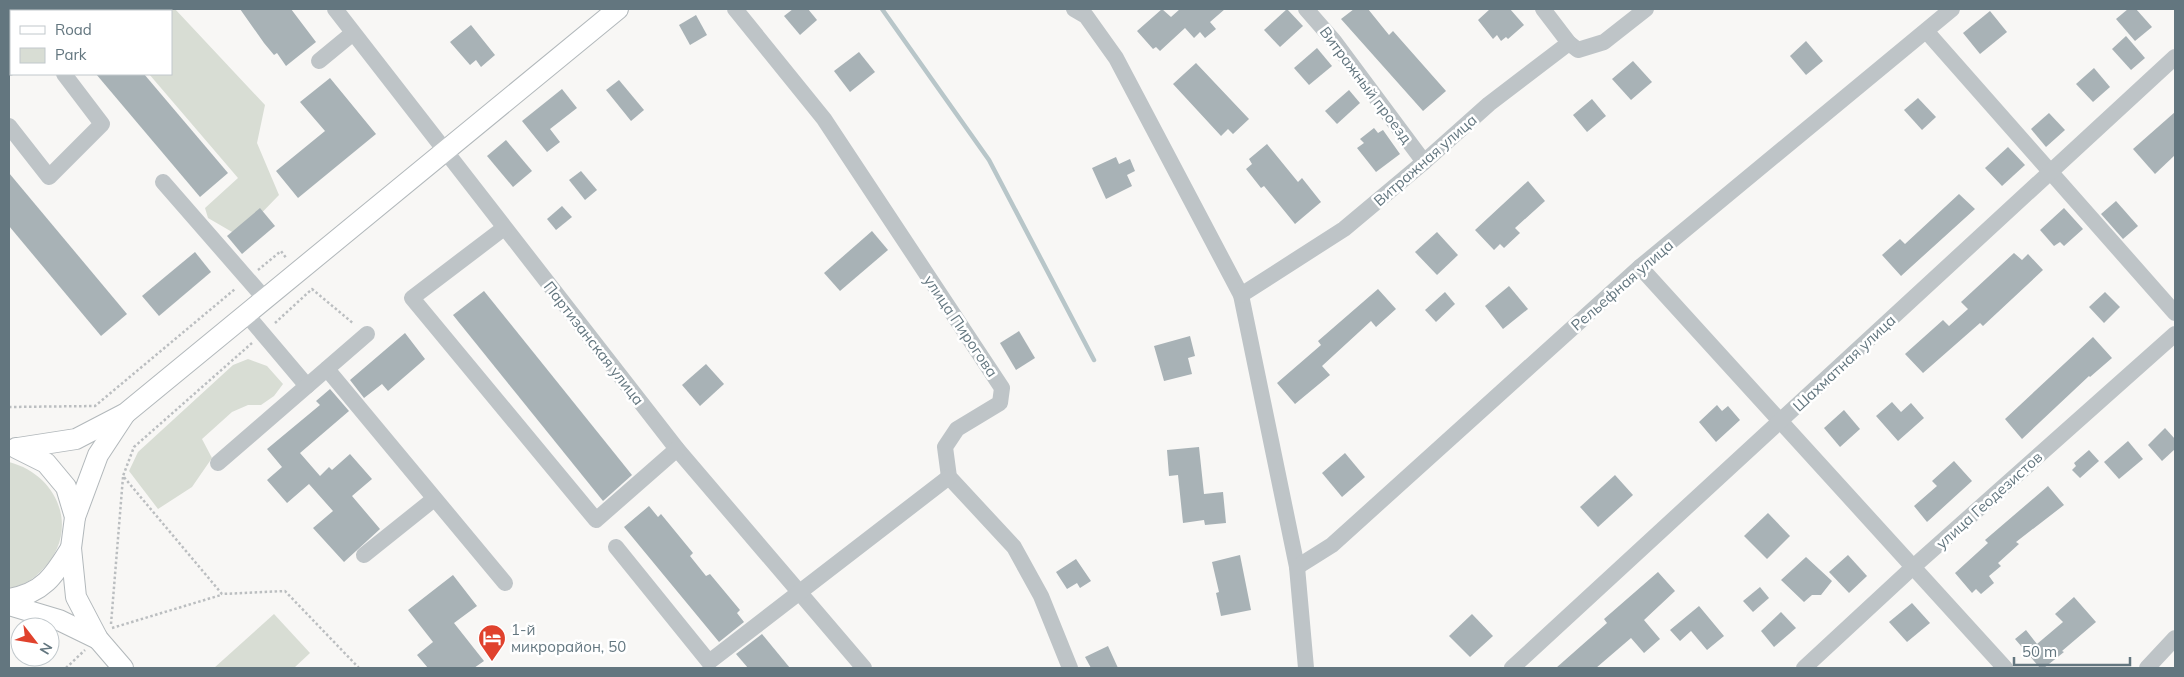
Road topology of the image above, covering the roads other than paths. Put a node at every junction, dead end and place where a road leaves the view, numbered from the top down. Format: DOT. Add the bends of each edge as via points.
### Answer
graph roads {
  1 [pos="335,9"];
  2 [pos="618,9"];
  3 [pos="735,9"];
  4 [pos="1306,9"];
  5 [pos="1543,9"];
  6 [pos="1646,9"];
  7 [pos="1952,9"];
  8 [pos="1085,11"];
  9 [pos="1927,32"];
  10 [pos="353,33"];
  11 [pos="1568,42"];
  12 [pos="2175,57"];
  13 [pos="319,61"];
  14 [pos="65,75"];
  15 [pos="9,126"];
  16 [pos="444,152"];
  17 [pos="1424,162"];
  18 [pos="2052,172"];
  19 [pos="163,182"];
  20 [pos="504,228"];
  21 [pos="1640,267"];
  22 [pos="1241,295"];
  23 [pos="266,300"];
  24 [pos="2175,314"];
  25 [pos="247,315"];
  26 [pos="367,334"];
  27 [pos="2175,334"];
  28 [pos="327,370"];
  29 [pos="307,386"];
  30 [pos="126,413"];
  31 [pos="1779,422"];
  32 [pos="13,448"];
  33 [pos="677,449"];
  34 [pos="218,463"];
  35 [pos="949,477"];
  36 [pos="434,499"];
  37 [pos="75,517"];
  38 [pos="616,547"];
  39 [pos="71,548"];
  40 [pos="364,555"];
  41 [pos="1297,567"];
  42 [pos="1912,568"];
  43 [pos="505,583"];
  44 [pos="799,592"];
  45 [pos="9,598"];
  46 [pos="9,605"];
  47 [pos="2175,638"];
  48 [pos="92,644"];
  49 [pos="123,668"];
  50 [pos="864,668"];
  51 [pos="1070,668"];
  52 [pos="1306,668"];
  53 [pos="1512,668"];
  54 [pos="1804,668"];
  55 [pos="2005,668"];
  56 [pos="2147,668"];
  1 -- 10 [label="street, Партизанская улица"];
  2 -- 16 [label="main road"];
  3 -- 35 [label="street, улица Пирогова" via="824,119 1002,388 1000,403 957,429 945,447"];
  4 -- 17 [label="street, Витражный проезд" via="1334,41"];
  5 -- 11 [label="street"];
  6 -- 11 [label="street" via="1604,42 1578,50"];
  7 -- 9 [label="street, Рельефная улица"];
  8 -- 22 [label="street" via="1116,58"];
  9 -- 18 [label="street"];
  9 -- 21 [label="street, Рельефная улица"];
  10 -- 13 [label="street"];
  10 -- 16 [label="street, Партизанская улица"];
  11 -- 17 [label="street, Витражная улица" via="1489,104"];
  12 -- 18 [label="street, Шахматная улица"];
  14 -- 15 [label="street" via="102,124 49,177"];
  16 -- 20 [label="street, Партизанская улица"];
  16 -- 23 [label="main road"];
  17 -- 22 [label="street, Витражная улица" via="1344,229"];
  18 -- 24 [label="street"];
  18 -- 31 [label="street, Шахматная улица"];
  19 -- 23 [label="street"];
  20 -- 33 [label="street, Партизанская улица"];
  20 -- 33 [label="street" via="412,298 596,520"];
  21 -- 31 [label="street"];
  21 -- 41 [label="street, Рельефная улица" via="1332,545"];
  22 -- 41 [label="street"];
  23 -- 25 [label="main road"];
  25 -- 29 [label="street"];
  25 -- 30 [label="main road"];
  26 -- 28 [label="street"];
  27 -- 42 [label="street, улица Геодезистов"];
  28 -- 29 [label="street"];
  28 -- 36 [label="street"];
  29 -- 34 [label="street"];
  30 -- 32 [label="main road" via="76,439"];
  30 -- 37 [label="main road" via="98,455"];
  31 -- 42 [label="street"];
  31 -- 53 [label="street, Шахматная улица"];
  32 -- 37 [label="main road" via="46,463 66,487"];
  33 -- 44 [label="street, Партизанская улица"];
  35 -- 44 [label="street"];
  35 -- 51 [label="street" via="1014,547 1041,596"];
  36 -- 40 [label="street"];
  36 -- 43 [label="street"];
  37 -- 39 [label="main road"];
  38 -- 44 [label="street" via="709,662"];
  39 -- 45 [label="main road" via="54,577 26,596"];
  39 -- 48 [label="main road" via="76,597"];
  41 -- 52 [label="street"];
  42 -- 54 [label="street, улица Геодезистов"];
  42 -- 55 [label="street"];
  44 -- 50 [label="street, Партизанская улица"];
  46 -- 48 [label="main road" via="59,620"];
  47 -- 56 [label="street"];
  48 -- 49 [label="main road"];
}
